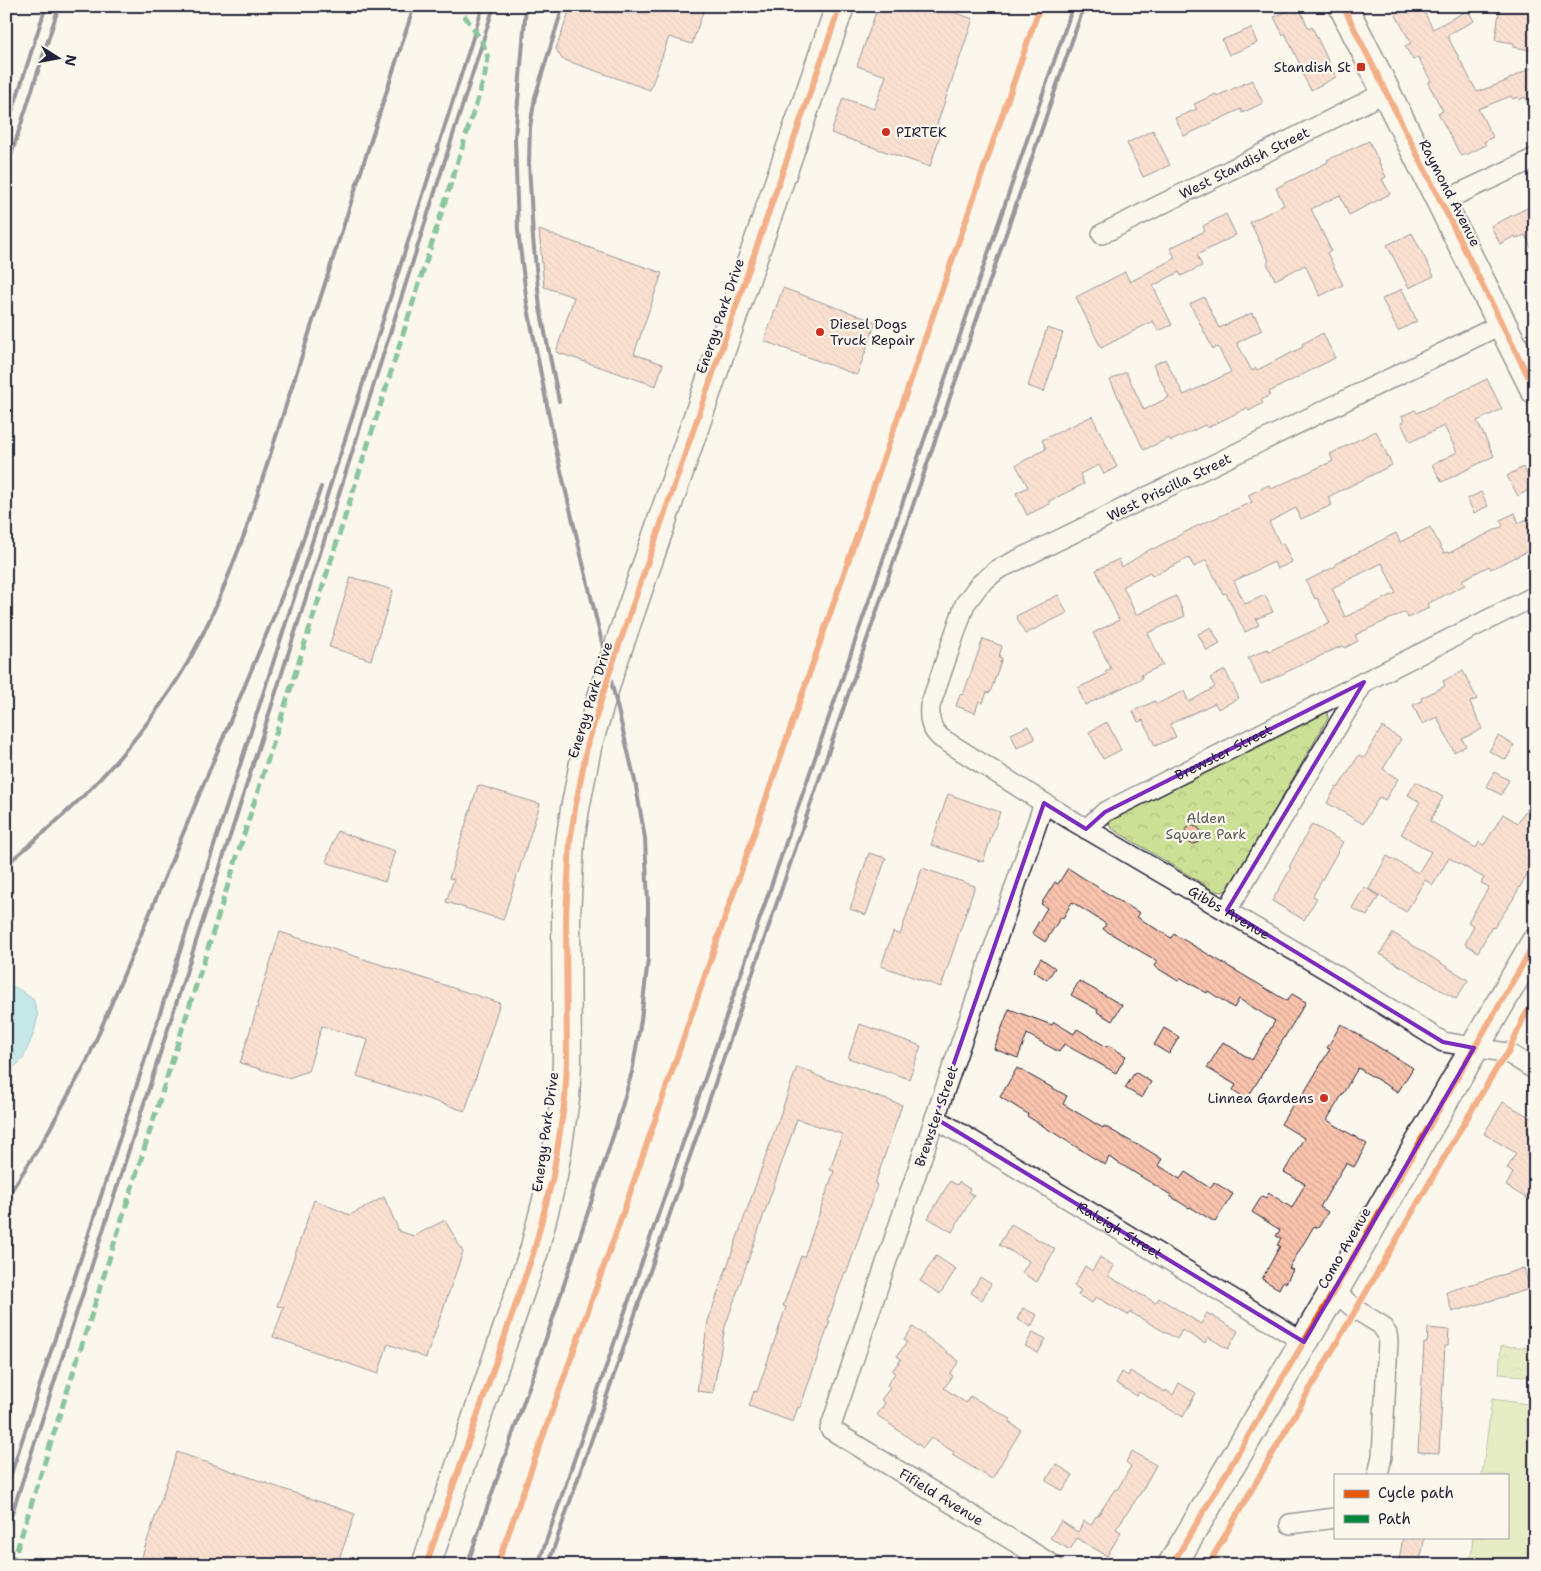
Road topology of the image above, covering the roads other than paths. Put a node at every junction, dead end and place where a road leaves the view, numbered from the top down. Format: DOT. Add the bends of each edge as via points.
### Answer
graph roads {
  1 [pos="840,6"];
  2 [pos="1343,6"];
  3 [pos="1386,92"];
  4 [pos="1535,158"];
  5 [pos="1441,202"];
  6 [pos="1102,234"];
  7 [pos="1502,324"];
  8 [pos="1535,390"];
  9 [pos="1535,596"];
  10 [pos="1364,682"];
  11 [pos="933,730"];
  12 [pos="1044,803"];
  13 [pos="1086,829"];
  14 [pos="1227,910"];
  15 [pos="1535,943"];
  16 [pos="1474,1048"];
  17 [pos="1535,1070"];
  18 [pos="935,1118"];
  19 [pos="1334,1292"];
  20 [pos="1304,1342"];
  21 [pos="830,1429"];
  22 [pos="1378,1474"];
  23 [pos="1334,1518"];
  24 [pos="1290,1524"];
  25 [pos="426,1565"];
  26 [pos="1053,1565"];
  27 [pos="1172,1565"];
  1 -- 25 [label="street, Energy Park Drive" via="609,674 587,747 575,809 568,874 567,1062 565,1099 553,1176 534,1252"];
  2 -- 3 [label="street, Raymond Avenue"];
  3 -- 5 [label="street, Raymond Avenue"];
  3 -- 6 [label="street, West Standish Street"];
  4 -- 5 [label="street"];
  5 -- 7 [label="street, Raymond Avenue"];
  7 -- 8 [label="street, Raymond Avenue"];
  7 -- 11 [label="street, West Priscilla Street" via="997,570 979,585 966,604 930,706"];
  9 -- 10 [label="street, Brewster Street"];
  10 -- 13 [label="street, Brewster Street" via="1105,812"];
  10 -- 14 [label="street"];
  11 -- 12 [label="street, Gibbs Avenue"];
  12 -- 13 [label="street, Gibbs Avenue"];
  12 -- 18 [label="street, Brewster Street"];
  13 -- 14 [label="street, Gibbs Avenue"];
  14 -- 16 [label="street, Gibbs Avenue" via="1443,1042"];
  15 -- 16 [label="street, Como Avenue"];
  16 -- 17 [label="street, Gibbs Avenue" via="1508,1053"];
  16 -- 19 [label="street, Como Avenue"];
  18 -- 20 [label="street, Raleigh Street"];
  18 -- 21 [label="street, Brewster Street"];
  19 -- 20 [label="street, Como Avenue"];
  19 -- 22 [label="street" via="1381,1325 1387,1334 1382,1456"];
  20 -- 27 [label="street, Como Avenue"];
  21 -- 26 [label="street, Fifield Avenue"];
  23 -- 24 [label="street"];
}
